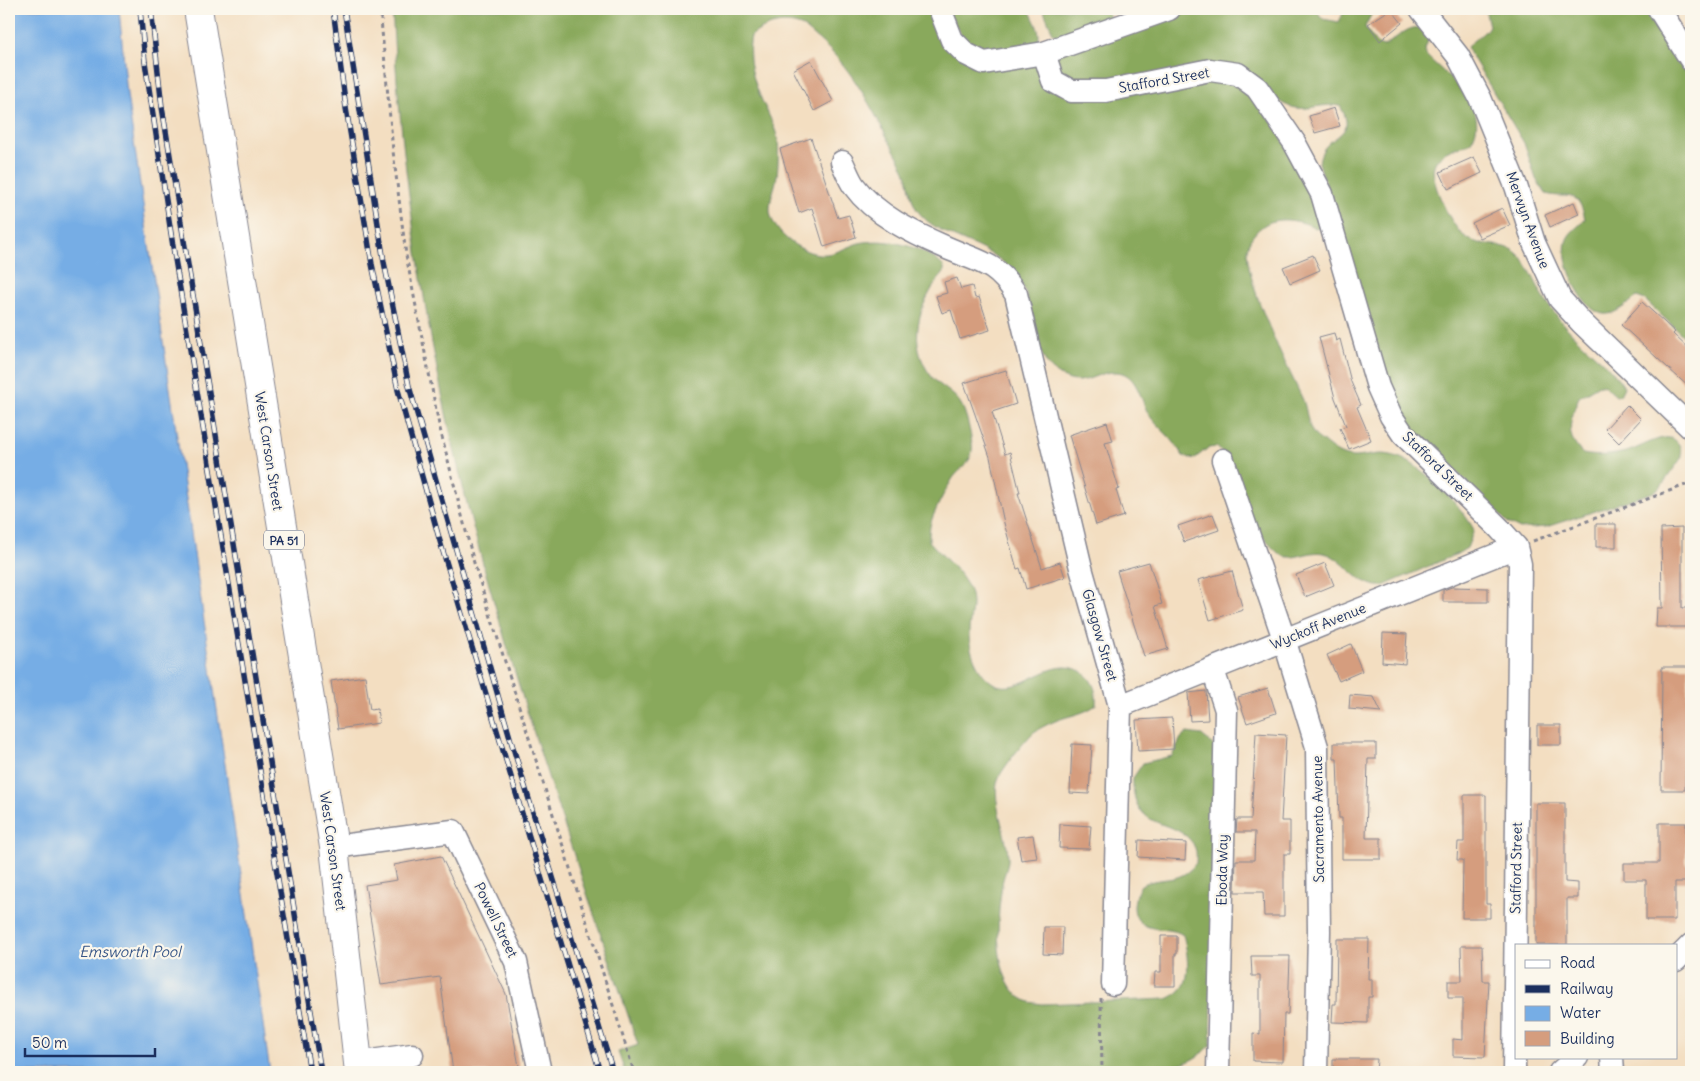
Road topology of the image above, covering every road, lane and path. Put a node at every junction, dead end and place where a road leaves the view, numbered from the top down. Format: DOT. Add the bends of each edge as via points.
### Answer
graph roads {
  1 [pos="198,9"];
  2 [pos="380,9"];
  3 [pos="940,9"];
  4 [pos="1170,9"];
  5 [pos="1421,9"];
  6 [pos="1659,9"];
  7 [pos="1044,52"];
  8 [pos="1691,60"];
  9 [pos="842,162"];
  10 [pos="1691,428"];
  11 [pos="1223,460"];
  12 [pos="1691,483"];
  13 [pos="1516,547"];
  14 [pos="1284,638"];
  15 [pos="1213,670"];
  16 [pos="1120,706"];
  17 [pos="334,847"];
  18 [pos="1516,944"];
  19 [pos="1691,945"];
  20 [pos="1678,958"];
  21 [pos="1113,984"];
  22 [pos="1515,987"];
  23 [pos="412,1055"];
  24 [pos="1576,1058"];
  25 [pos="1612,1058"];
  26 [pos="359,1068"];
  27 [pos="540,1072"];
  28 [pos="634,1072"];
  29 [pos="1102,1072"];
  30 [pos="1218,1072"];
  31 [pos="1316,1072"];
  32 [pos="1514,1072"];
  33 [pos="1560,1072"];
  34 [pos="1612,1072"];
  1 -- 17 [label="main road, West Carson Street / PA 51"];
  2 -- 28 [label="path" via="406,254 441,434 474,563"];
  3 -- 7 [label="street" via="952,40 966,54 984,63"];
  4 -- 7 [label="street"];
  5 -- 10 [label="street, Merwyn Avenue" via="1458,56 1480,98 1516,186 1534,242 1560,299"];
  6 -- 8 [label="street"];
  7 -- 13 [label="street, Stafford Street" via="1054,81 1070,91 1106,91 1210,70 1238,74 1257,88 1294,142 1322,194 1378,387 1391,416 1418,450 1479,506"];
  9 -- 16 [label="street, Glasgow Street" via="854,186 900,226 987,263 1006,279 1016,294 1081,568"];
  11 -- 14 [label="street, Sacramento Avenue"];
  12 -- 13 [label="path"];
  13 -- 14 [label="street, Wyckoff Avenue"];
  13 -- 18 [label="street, Stafford Street" via="1520,564"];
  14 -- 15 [label="street, Wyckoff Avenue"];
  14 -- 31 [label="street, Sacramento Avenue" via="1317,747 1319,931"];
  15 -- 16 [label="street, Wyckoff Avenue"];
  15 -- 30 [label="street, Eboda Way" via="1226,710"];
  16 -- 21 [label="street, Glasgow Street"];
  17 -- 26 [label="main road, West Carson Street / PA 51"];
  17 -- 27 [label="street, Powell Street" via="453,831 516,962"];
  19 -- 20 [label="street"];
  21 -- 29 [label="path" via="1101,995"];
  22 -- 32 [label="street, Stafford Street"];
  23 -- 26 [label="street"];
  24 -- 33 [label="street"];
  25 -- 34 [label="street"];
}
